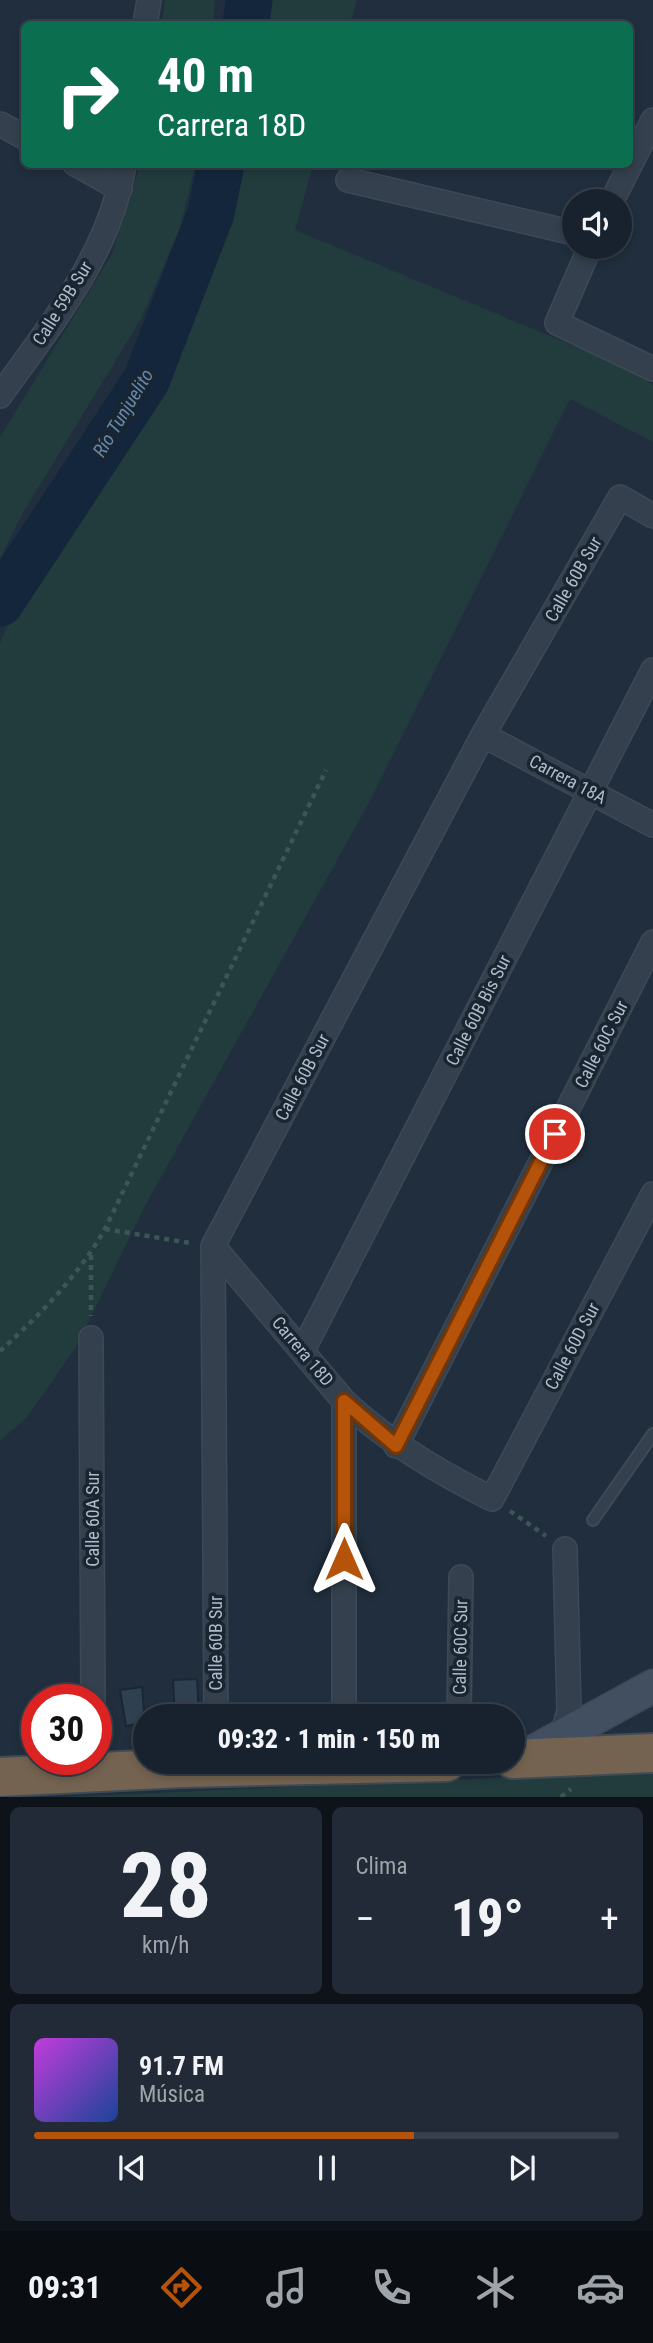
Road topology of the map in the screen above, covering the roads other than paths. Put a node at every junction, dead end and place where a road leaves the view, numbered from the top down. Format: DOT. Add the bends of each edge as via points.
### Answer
graph roads {
  1 [pos="149,0"];
  2 [pos="146,21"];
  3 [pos="633,116"];
  4 [pos="653,120"];
  5 [pos="0,124"];
  6 [pos="21,135"];
  7 [pos="648,143"];
  8 [pos="633,167"];
  9 [pos="82,168"];
  10 [pos="123,168"];
  11 [pos="632,168"];
  12 [pos="348,180"];
  13 [pos="120,189"];
  14 [pos="619,189"];
  15 [pos="562,230"];
  16 [pos="585,259"];
  17 [pos="653,369"];
  18 [pos="0,396"];
  19 [pos="653,516"];
  20 [pos="653,670"];
  21 [pos="483,735"];
  22 [pos="591,790"];
  23 [pos="653,825"];
  24 [pos="653,942"];
  25 [pos="649,1209"];
  26 [pos="213,1246"];
  27 [pos="92,1338"];
  28 [pos="303,1350"];
  29 [pos="344,1401"];
  30 [pos="653,1434"];
  31 [pos="396,1446"];
  32 [pos="492,1499"];
  33 [pos="593,1520"];
  34 [pos="565,1549"];
  35 [pos="461,1577"];
  36 [pos="93,1684"];
  37 [pos="653,1686"];
  38 [pos="216,1704"];
  39 [pos="345,1704"];
  40 [pos="460,1704"];
  41 [pos="562,1735"];
  42 [pos="653,1753"];
  43 [pos="525,1754"];
  44 [pos="525,1759"];
  45 [pos="112,1766"];
  46 [pos="133,1766"];
  47 [pos="21,1775"];
  48 [pos="0,1777"];
  1 -- 2 [label="street"];
  3 -- 4 [label="street"];
  4 -- 7 [label="street"];
  5 -- 6 [label="street"];
  7 -- 8 [label="street"];
  9 -- 13 [label="street"];
  10 -- 13 [label="street, Calle 59B Sur"];
  11 -- 14 [label="street"];
  12 -- 15 [label="street"];
  13 -- 18 [label="street, Calle 59B Sur" via="83,278"];
  16 -- 17 [label="street" via="557,323"];
  19 -- 21 [label="street, Calle 60B Sur" via="620,497"];
  20 -- 22 [label="street, Calle 60B Bis Sur"];
  21 -- 22 [label="street, Carrera 18A"];
  21 -- 26 [label="street, Calle 60B Sur"];
  22 -- 23 [label="street, Carrera 18A"];
  22 -- 28 [label="street, Calle 60B Bis Sur"];
  24 -- 31 [label="street, Calle 60C Sur"];
  25 -- 32 [label="street, Calle 60D Sur"];
  26 -- 28 [label="street, Carrera 18D"];
  26 -- 38 [label="street, Calle 60B Sur"];
  27 -- 36 [label="street, Calle 60A Sur"];
  28 -- 29 [label="street, Carrera 18D"];
  29 -- 31 [label="street, Carrera 18D"];
  29 -- 39 [label="street"];
  30 -- 33 [label="lane"];
  31 -- 32 [label="street, Carrera 18D"];
  34 -- 41 [label="street" via="569,1711"];
  35 -- 40 [label="street, Calle 60C Sur"];
  37 -- 41 [label="street"];
  41 -- 43 [label="street"];
  42 -- 44 [label="highway"];
  45 -- 46 [label="highway"];
  47 -- 48 [label="highway"];
}
